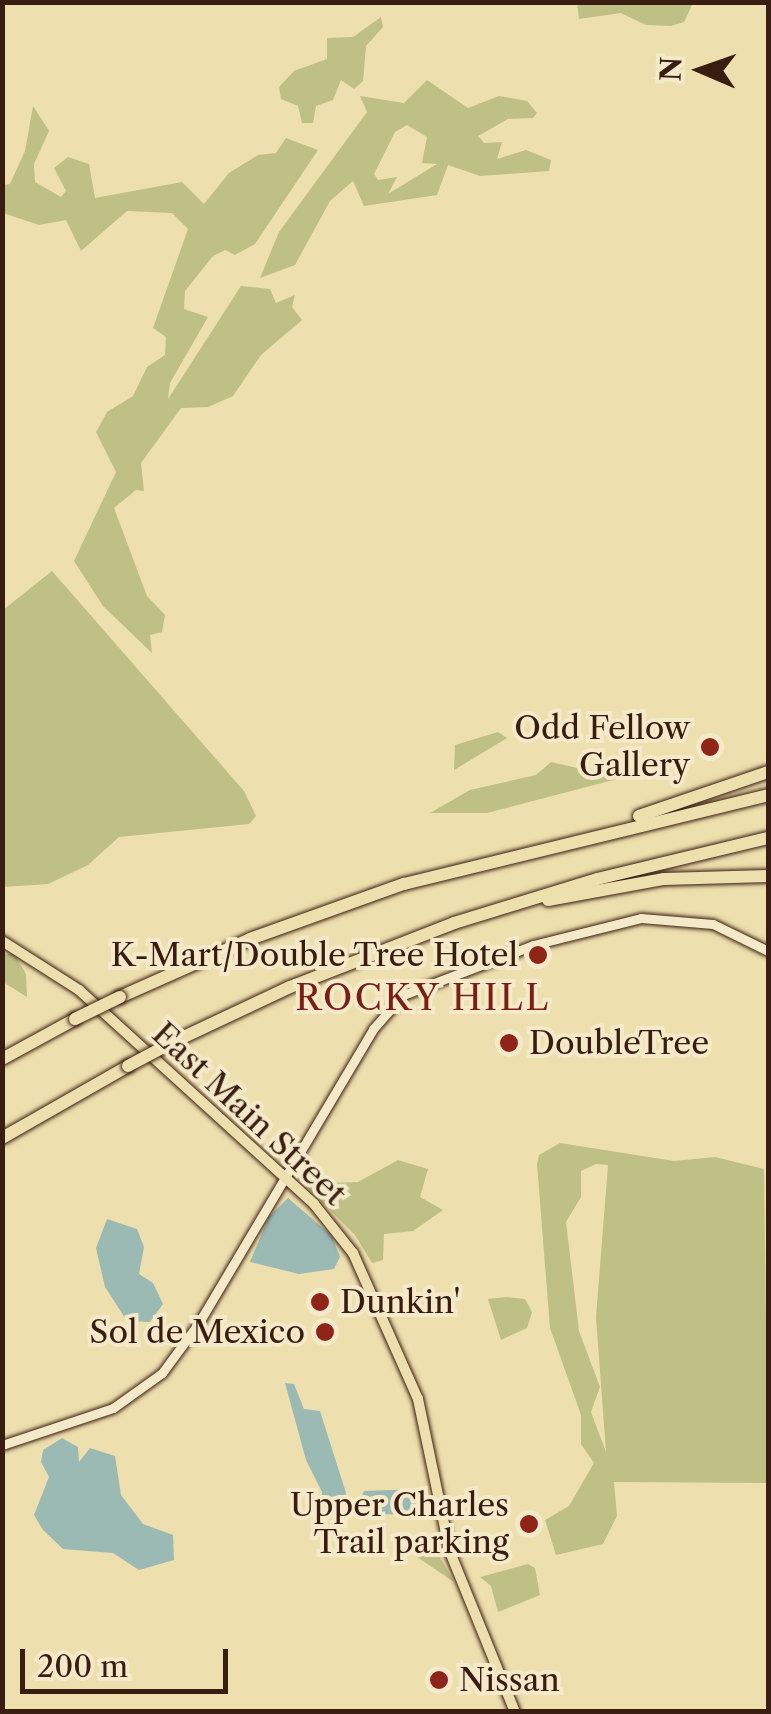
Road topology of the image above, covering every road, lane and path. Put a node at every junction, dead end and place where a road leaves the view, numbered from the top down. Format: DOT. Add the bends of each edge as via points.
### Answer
graph roads {
  1 [pos="768,772"];
  2 [pos="768,795"];
  3 [pos="768,838"];
  4 [pos="550,844"];
  5 [pos="768,876"];
  6 [pos="478,915"];
  7 [pos="2,941"];
  8 [pos="768,951"];
  9 [pos="2,1059"];
  10 [pos="2,1138"];
  11 [pos="284,1178"];
  12 [pos="2,1445"];
  13 [pos="515,1712"];
  1 -- 4 [label="highway"];
  2 -- 4 [label="highway"];
  3 -- 6 [label="highway"];
  4 -- 9 [label="highway, bridge" via="322,911 120,997"];
  5 -- 6 [label="highway" via="652,880"];
  6 -- 10 [label="highway, bridge" via="353,960 171,1043"];
  7 -- 11 [label="main road, East Main Street" via="80,990"];
  8 -- 11 [label="main road" via="713,924 641,918 548,941 416,988 376,1024"];
  11 -- 12 [label="main road" via="198,1324 152,1382 112,1408"];
  11 -- 13 [label="main road, East Main Street" via="353,1252 384,1316 429,1431 450,1552"];
}
